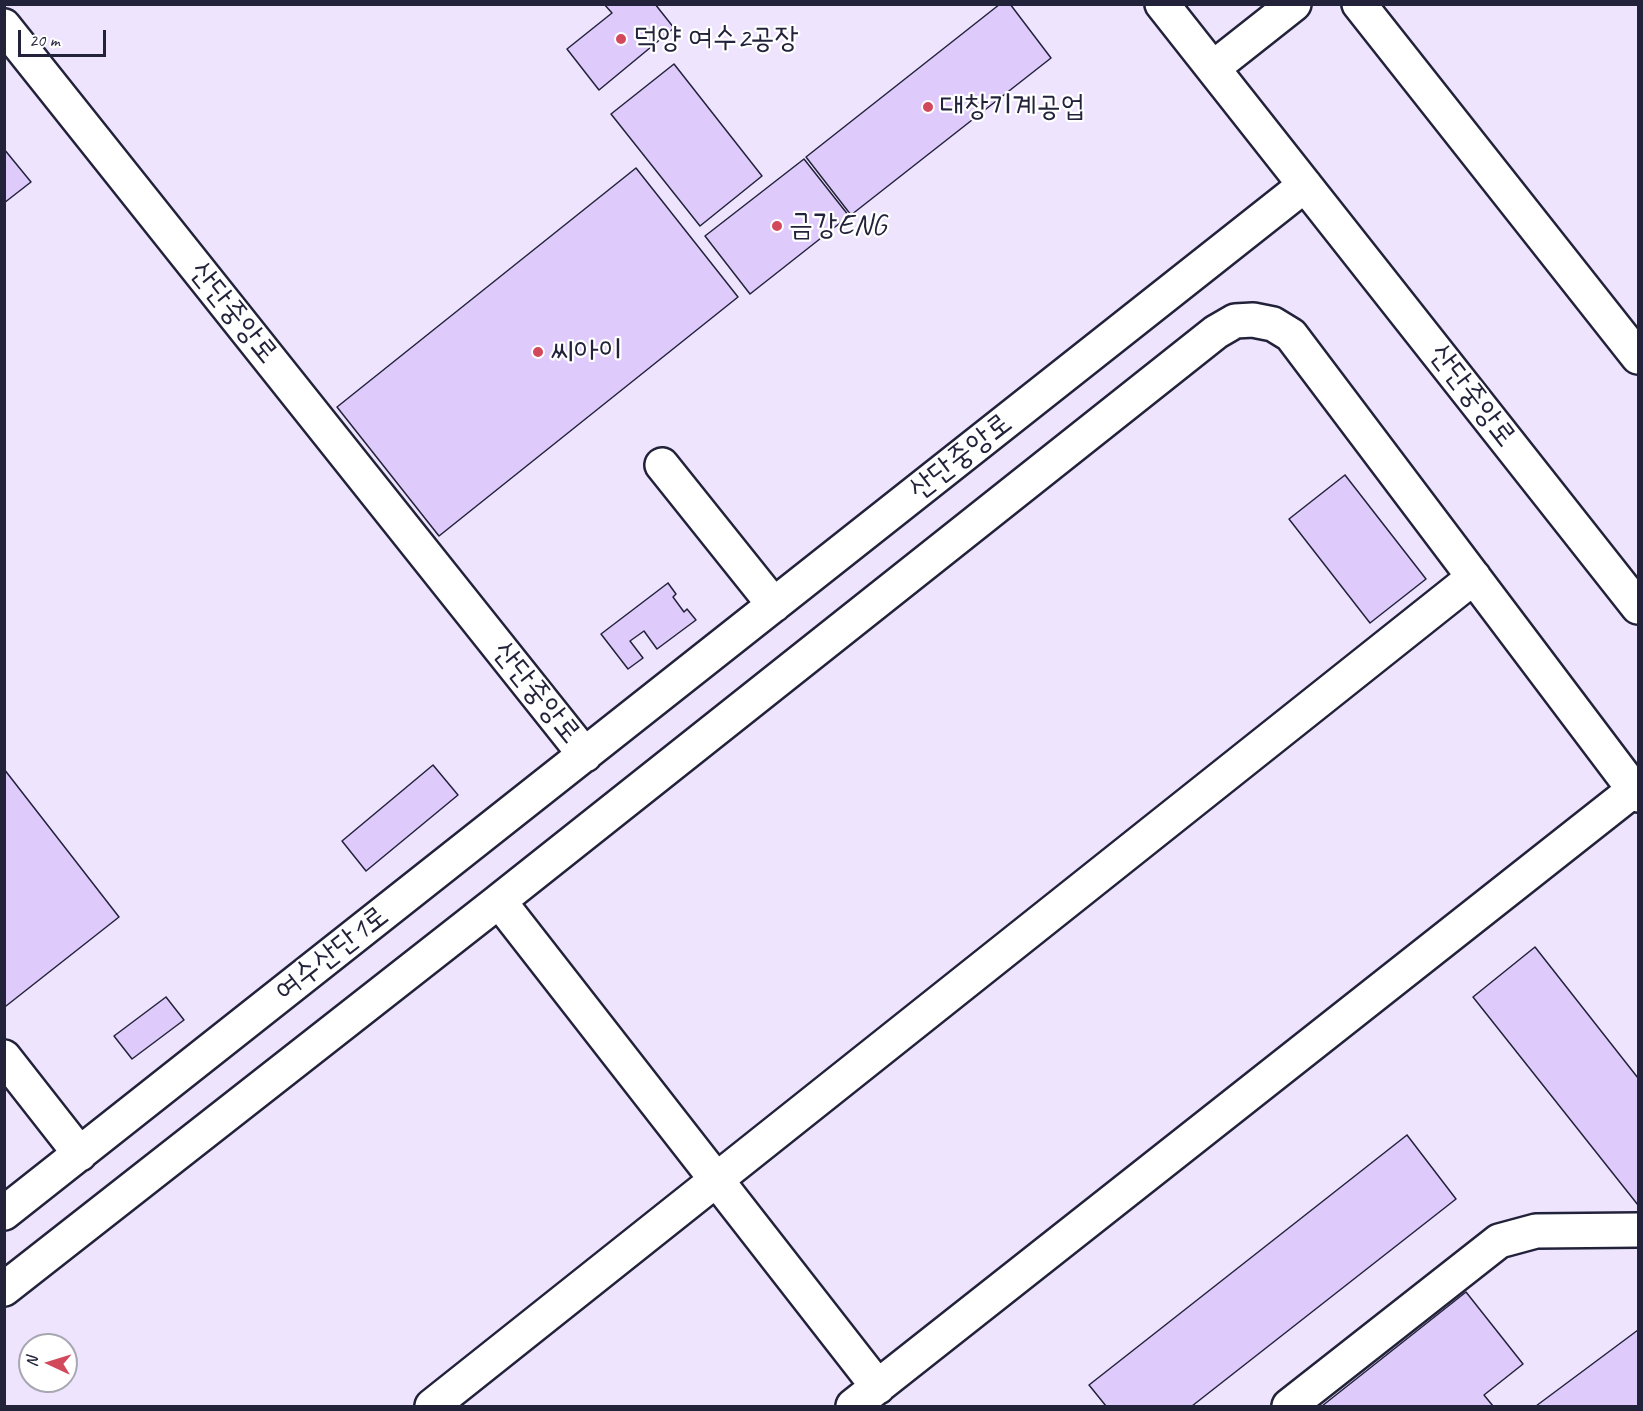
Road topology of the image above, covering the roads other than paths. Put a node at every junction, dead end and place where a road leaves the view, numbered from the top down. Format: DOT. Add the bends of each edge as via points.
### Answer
graph roads {
  1 [pos="1162,4"];
  2 [pos="1294,4"];
  3 [pos="1359,4"];
  4 [pos="4,26"];
  5 [pos="1213,69"];
  6 [pos="1305,185"];
  7 [pos="1638,357"];
  8 [pos="662,465"];
  9 [pos="1474,577"];
  10 [pos="774,605"];
  11 [pos="1638,607"];
  12 [pos="585,754"];
  13 [pos="1637,792"];
  14 [pos="499,901"];
  15 [pos="4,1057"];
  16 [pos="80,1154"];
  17 [pos="717,1180"];
  18 [pos="4,1214"];
  19 [pos="1638,1230"];
  20 [pos="4,1289"];
  21 [pos="866,1397"];
  22 [pos="432,1407"];
  23 [pos="1289,1407"];
  1 -- 5 [label="street, 산단중앙로"];
  2 -- 5 [label="street"];
  3 -- 7 [label="street"];
  4 -- 12 [label="street, 산단중앙로"];
  5 -- 6 [label="street, 산단중앙로"];
  6 -- 10 [label="street, 산단중앙로"];
  6 -- 11 [label="street, 산단중앙로"];
  8 -- 10 [label="street"];
  9 -- 13 [label="street"];
  9 -- 14 [label="street" via="1291,334 1263,321 1235,321 1216,332"];
  9 -- 17 [label="street"];
  10 -- 12 [label="street, 산단중앙로"];
  12 -- 16 [label="street, 여수산단1로"];
  13 -- 21 [label="street"];
  14 -- 17 [label="street"];
  14 -- 20 [label="street"];
  15 -- 16 [label="street"];
  16 -- 18 [label="street, 여수산단1로"];
  17 -- 21 [label="street"];
  17 -- 22 [label="street"];
  19 -- 23 [label="street" via="1547,1230 1499,1241"];
}
